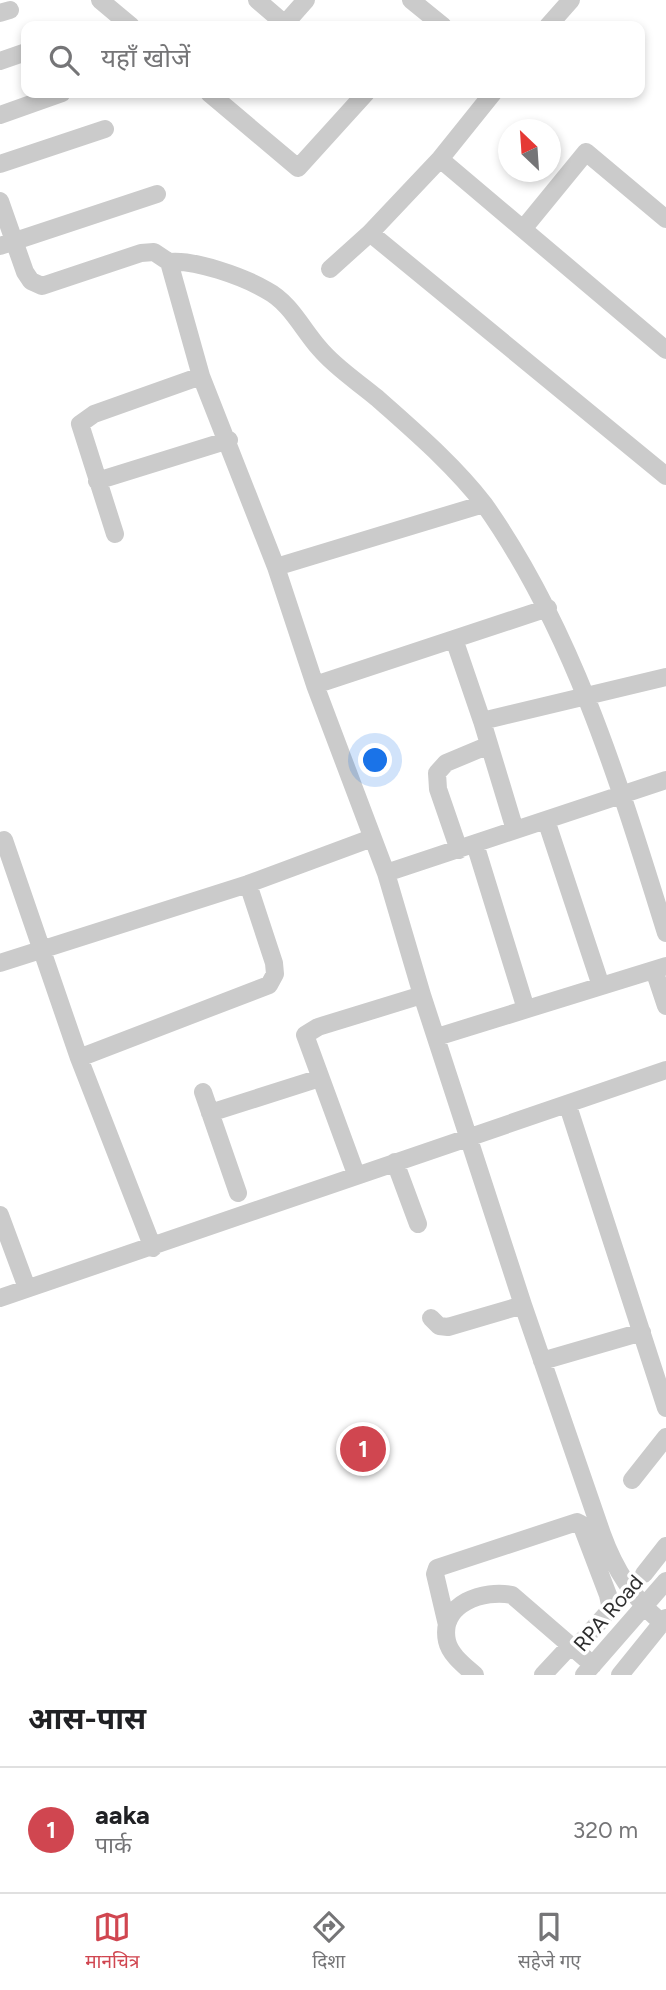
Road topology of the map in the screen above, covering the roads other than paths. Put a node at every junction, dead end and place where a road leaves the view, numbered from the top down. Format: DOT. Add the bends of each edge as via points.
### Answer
graph roads {
  1 [pos="100,0"];
  2 [pos="257,0"];
  3 [pos="306,0"];
  4 [pos="411,0"];
  5 [pos="571,0"];
  6 [pos="125,21"];
  7 [pos="280,21"];
  8 [pos="288,21"];
  9 [pos="431,21"];
  10 [pos="552,21"];
  11 [pos="21,54"];
  12 [pos="0,61"];
  13 [pos="49,98"];
  14 [pos="220,98"];
  15 [pos="361,98"];
  16 [pos="489,98"];
  17 [pos="0,116"];
  18 [pos="105,129"];
  19 [pos="440,159"];
  20 [pos="0,164"];
  21 [pos="157,194"];
  22 [pos="0,201"];
  23 [pos="666,219"];
  24 [pos="523,229"];
  25 [pos="370,233"];
  26 [pos="7,244"];
  27 [pos="169,262"];
  28 [pos="330,269"];
  29 [pos="666,350"];
  30 [pos="201,376"];
  31 [pos="229,440"];
  32 [pos="666,476"];
  33 [pos="97,481"];
  34 [pos="484,504"];
  35 [pos="115,534"];
  36 [pos="276,567"];
  37 [pos="548,608"];
  38 [pos="454,639"];
  39 [pos="666,677"];
  40 [pos="315,685"];
  41 [pos="584,697"];
  42 [pos="482,721"];
  43 [pos="489,745"];
  44 [pos="666,780"];
  45 [pos="623,794"];
  46 [pos="546,820"];
  47 [pos="515,830"];
  48 [pos="372,838"];
  49 [pos="4,840"];
  50 [pos="467,847"];
  51 [pos="386,873"];
  52 [pos="248,884"];
  53 [pos="666,933"];
  54 [pos="42,948"];
  55 [pos="0,962"];
  56 [pos="660,968"];
  57 [pos="601,986"];
  58 [pos="422,995"];
  59 [pos="666,1006"];
  60 [pos="526,1009"];
  61 [pos="437,1037"];
  62 [pos="79,1058"];
  63 [pos="666,1070"];
  64 [pos="320,1078"];
  65 [pos="203,1092"];
  66 [pos="568,1106"];
  67 [pos="210,1113"];
  68 [pos="470,1139"];
  69 [pos="396,1162"];
  70 [pos="356,1174"];
  71 [pos="238,1193"];
  72 [pos="0,1215"];
  73 [pos="418,1224"];
  74 [pos="153,1248"];
  75 [pos="27,1288"];
  76 [pos="0,1298"];
  77 [pos="523,1305"];
  78 [pos="431,1318"];
  79 [pos="642,1332"];
  80 [pos="542,1362"];
  81 [pos="666,1408"];
  82 [pos="666,1437"];
  83 [pos="632,1480"];
  84 [pos="666,1546"];
  85 [pos="644,1574"];
  86 [pos="666,1581"];
  87 [pos="644,1608"];
  88 [pos="664,1620"];
  89 [pos="447,1625"];
  90 [pos="572,1648"];
  91 [pos="589,1670"];
  92 [pos="475,1675"];
  93 [pos="543,1675"];
  94 [pos="620,1675"];
  1 -- 6 [label="street"];
  2 -- 7 [label="street"];
  3 -- 8 [label="street"];
  4 -- 9 [label="street"];
  5 -- 10 [label="street"];
  11 -- 12 [label="street"];
  13 -- 17 [label="street"];
  14 -- 15 [label="street" via="298,168"];
  16 -- 19 [label="street"];
  18 -- 20 [label="street"];
  19 -- 24 [label="street"];
  19 -- 25 [label="street"];
  21 -- 26 [label="street"];
  22 -- 26 [label="street"];
  23 -- 24 [label="street" via="586,152"];
  24 -- 29 [label="street"];
  25 -- 28 [label="street"];
  25 -- 32 [label="street"];
  26 -- 27 [label="street" via="31,281 42,286 141,253 154,252"];
  27 -- 30 [label="street"];
  27 -- 34 [label="street" via="184,260 233,276 281,300 320,349 424,440"];
  30 -- 31 [label="street"];
  30 -- 33 [label="street" via="80,425"];
  31 -- 33 [label="street"];
  31 -- 36 [label="street"];
  33 -- 35 [label="street"];
  34 -- 36 [label="street"];
  34 -- 37 [label="street"];
  36 -- 40 [label="street"];
  37 -- 38 [label="street"];
  37 -- 41 [label="street"];
  38 -- 40 [label="street"];
  38 -- 42 [label="street"];
  39 -- 41 [label="street"];
  40 -- 48 [label="street"];
  41 -- 42 [label="street"];
  41 -- 45 [label="street"];
  42 -- 43 [label="street"];
  43 -- 47 [label="street"];
  43 -- 50 [label="street" via="446,763 437,773 438,789"];
  44 -- 45 [label="street"];
  45 -- 46 [label="street"];
  45 -- 53 [label="street"];
  46 -- 47 [label="street"];
  46 -- 57 [label="street"];
  47 -- 50 [label="street"];
  48 -- 51 [label="street"];
  48 -- 52 [label="street"];
  49 -- 54 [label="street"];
  50 -- 51 [label="street"];
  50 -- 60 [label="street"];
  51 -- 58 [label="street"];
  52 -- 54 [label="street"];
  52 -- 62 [label="street" via="274,963 269,985"];
  54 -- 55 [label="street"];
  54 -- 62 [label="street"];
  56 -- 57 [label="street"];
  56 -- 59 [label="street"];
  57 -- 60 [label="street"];
  58 -- 61 [label="street"];
  58 -- 64 [label="street" via="305,1035"];
  60 -- 61 [label="street"];
  61 -- 68 [label="street"];
  62 -- 74 [label="street"];
  63 -- 66 [label="street"];
  64 -- 67 [label="street"];
  64 -- 70 [label="street"];
  65 -- 67 [label="street"];
  66 -- 68 [label="street"];
  66 -- 79 [label="street"];
  67 -- 71 [label="street"];
  68 -- 69 [label="street"];
  68 -- 77 [label="street"];
  69 -- 70 [label="street"];
  69 -- 73 [label="street"];
  70 -- 74 [label="street"];
  72 -- 75 [label="street"];
  74 -- 75 [label="street"];
  75 -- 76 [label="street"];
  77 -- 78 [label="street" via="448,1327"];
  77 -- 80 [label="street"];
  79 -- 80 [label="street"];
  79 -- 81 [label="street"];
  80 -- 87 [label="street" via="612,1562"];
  82 -- 83 [label="street"];
  84 -- 85 [label="street"];
  86 -- 87 [label="street, RPA Road"];
  87 -- 88 [label="street"];
  87 -- 91 [label="street, RPA Road"];
  88 -- 94 [label="street"];
  89 -- 90 [label="street" via="467,1600 495,1591 512,1595"];
  89 -- 90 [label="street" via="437,1568 577,1522 611,1609"];
  89 -- 92 [label="street" via="447,1642"];
  90 -- 91 [label="street"];
  90 -- 93 [label="street"];
}
